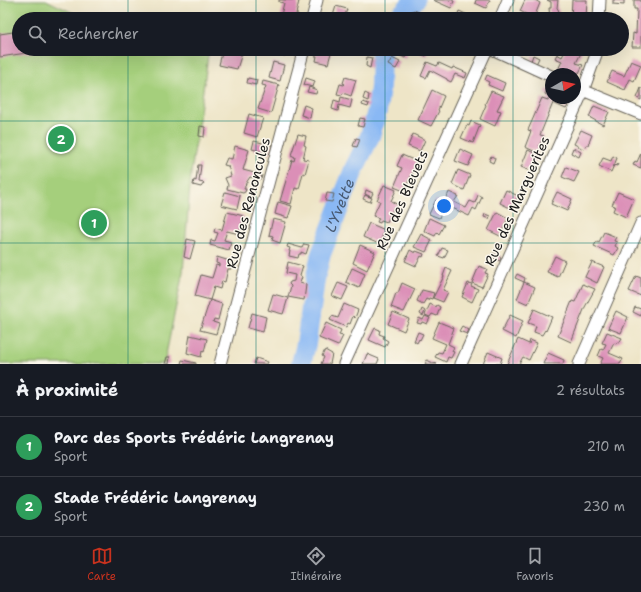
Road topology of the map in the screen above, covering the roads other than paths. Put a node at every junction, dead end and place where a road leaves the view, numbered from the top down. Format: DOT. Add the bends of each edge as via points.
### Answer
graph roads {
  1 [pos="317,0"];
  2 [pos="508,0"];
  3 [pos="600,0"];
  4 [pos="314,12"];
  5 [pos="503,12"];
  6 [pos="599,12"];
  7 [pos="302,56"];
  8 [pos="484,56"];
  9 [pos="507,56"];
  10 [pos="595,56"];
  11 [pos="545,73"];
  12 [pos="581,85"];
  13 [pos="581,90"];
  14 [pos="573,104"];
  15 [pos="641,114"];
  16 [pos="641,222"];
  17 [pos="220,364"];
  18 [pos="344,364"];
  19 [pos="461,364"];
  20 [pos="579,364"];
  1 -- 4 [label="street"];
  2 -- 5 [label="street"];
  3 -- 6 [label="street"];
  7 -- 17 [label="street, Rue des Renoncules"];
  8 -- 18 [label="street, Rue des Bleuets"];
  9 -- 11 [label="street"];
  10 -- 12 [label="street, Rue des Marguerites"];
  13 -- 15 [label="street"];
  14 -- 19 [label="street, Rue des Marguerites"];
  16 -- 20 [label="street"];
}
